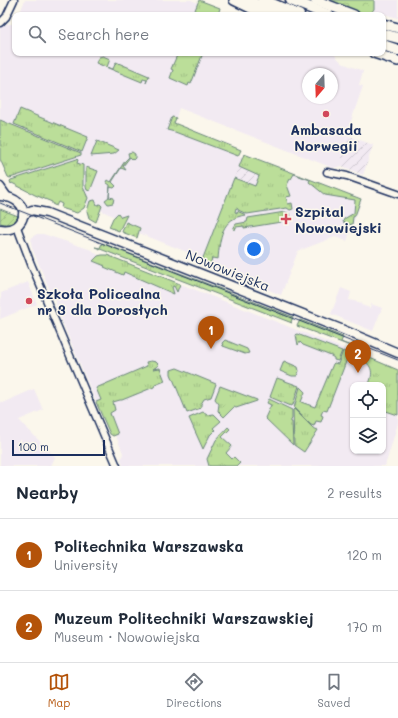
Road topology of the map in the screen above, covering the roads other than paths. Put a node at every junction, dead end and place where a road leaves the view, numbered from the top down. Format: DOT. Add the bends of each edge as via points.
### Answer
graph roads {
  1 [pos="14,0"];
  2 [pos="234,0"];
  3 [pos="247,0"];
  4 [pos="263,0"];
  5 [pos="291,0"];
  6 [pos="314,0"];
  7 [pos="259,12"];
  8 [pos="273,12"];
  9 [pos="292,12"];
  10 [pos="321,12"];
  11 [pos="346,12"];
  12 [pos="0,23"];
  13 [pos="386,25"];
  14 [pos="398,28"];
  15 [pos="386,35"];
  16 [pos="398,38"];
  17 [pos="386,47"];
  18 [pos="398,50"];
  19 [pos="383,56"];
  20 [pos="398,61"];
  21 [pos="327,172"];
  22 [pos="0,187"];
  23 [pos="398,194"];
  24 [pos="4,196"];
  25 [pos="20,203"];
  26 [pos="47,213"];
  27 [pos="23,215"];
  28 [pos="17,227"];
  29 [pos="0,229"];
  30 [pos="398,353"];
  31 [pos="117,466"];
  1 -- 12 [label="street" via="6,18"];
  2 -- 7 [label="main road"];
  3 -- 8 [label="main road"];
  4 -- 9 [label="main road"];
  5 -- 10 [label="main road"];
  6 -- 11 [label="main road"];
  13 -- 14 [label="main road"];
  15 -- 16 [label="main road"];
  17 -- 18 [label="main road"];
  19 -- 20 [label="main road"];
  21 -- 23 [label="street" via="347,176"];
  22 -- 24 [label="street"];
  24 -- 25 [label="street, Nowowiejska"];
  25 -- 26 [label="street, Nowowiejska"];
  25 -- 27 [label="street"];
  26 -- 27 [label="street, Nowowiejska" via="32,210"];
  26 -- 30 [label="street, Nowowiejska"];
  27 -- 28 [label="street"];
  28 -- 29 [label="street"];
  28 -- 31 [label="street"];
}
